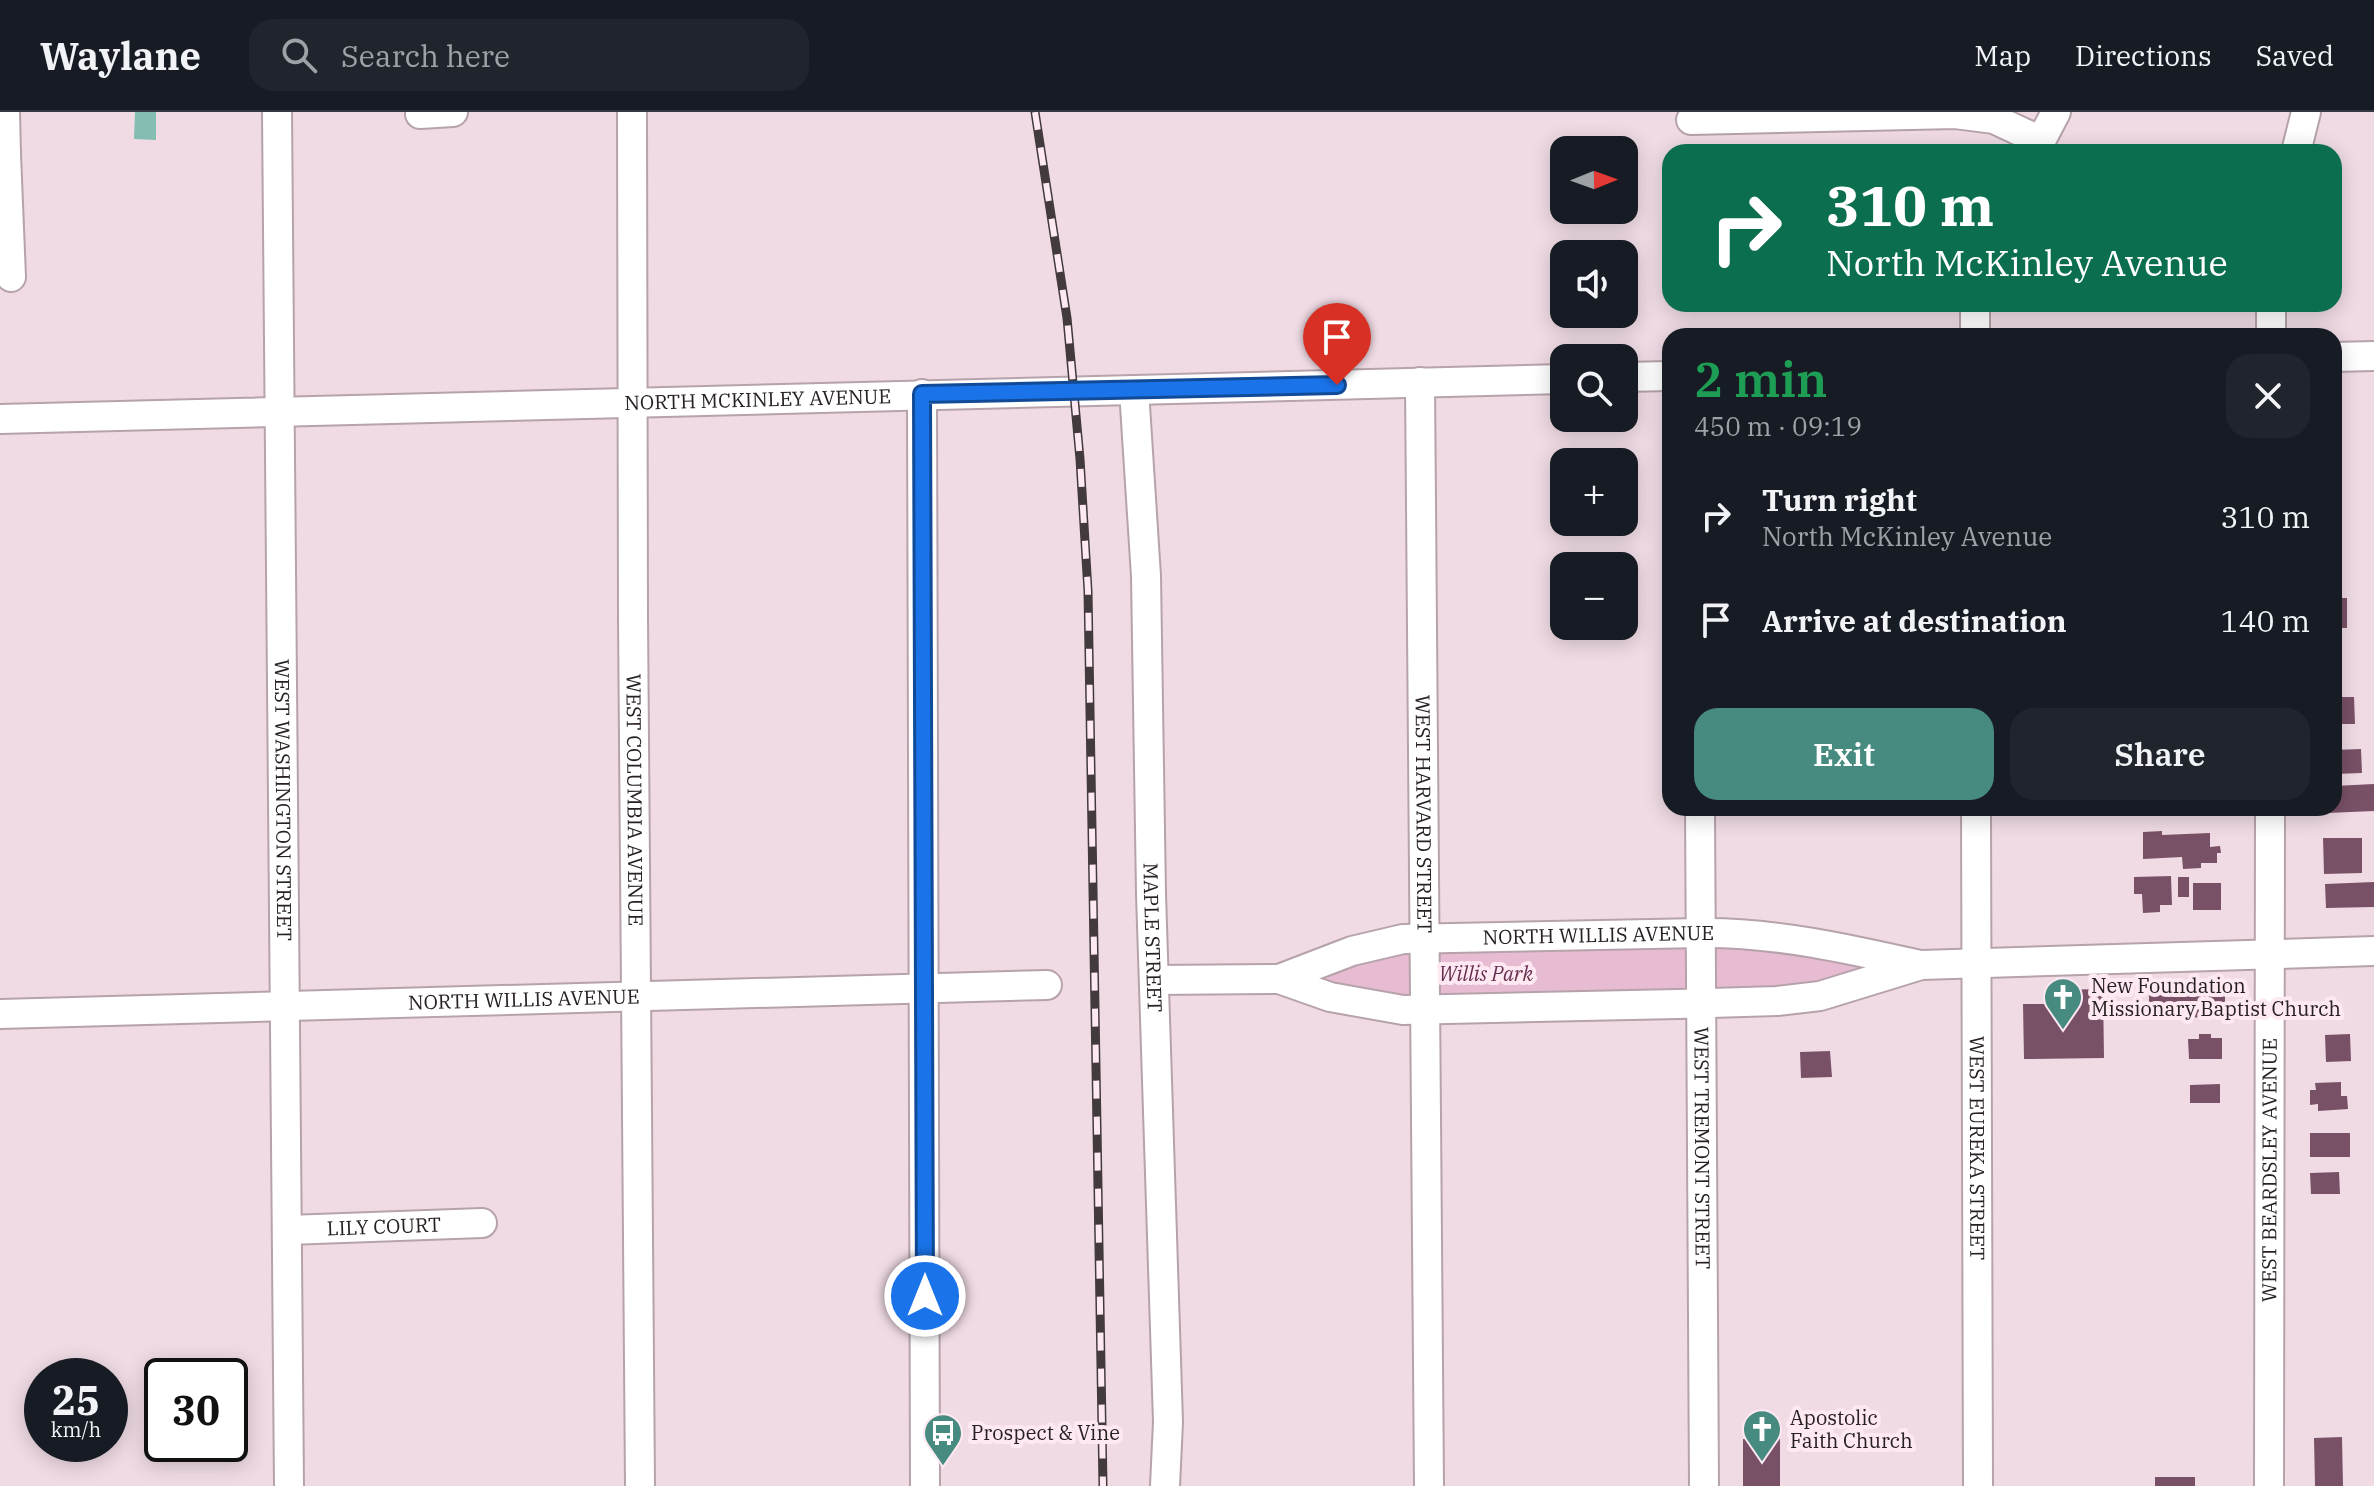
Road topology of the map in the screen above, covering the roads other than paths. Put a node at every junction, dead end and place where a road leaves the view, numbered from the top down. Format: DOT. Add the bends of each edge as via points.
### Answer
graph roads {
  1 [pos="5,112"];
  2 [pos="277,112"];
  3 [pos="453,112"];
  4 [pos="632,112"];
  5 [pos="2056,112"];
  6 [pos="2306,112"];
  7 [pos="420,114"];
  8 [pos="1834,115"];
  9 [pos="1691,120"];
  10 [pos="2035,144"];
  11 [pos="2039,144"];
  12 [pos="2298,144"];
  13 [pos="3,155"];
  14 [pos="11,277"];
  15 [pos="2374,356"];
  16 [pos="2342,357"];
  17 [pos="1662,376"];
  18 [pos="1638,377"];
  19 [pos="1550,379"];
  20 [pos="1420,382"];
  21 [pos="1134,390"];
  22 [pos="922,394"];
  23 [pos="632,404"];
  24 [pos="280,410"];
  25 [pos="0,419"];
  26 [pos="1700,816"];
  27 [pos="1976,816"];
  28 [pos="2270,816"];
  29 [pos="1701,933"];
  30 [pos="1426,939"];
  31 [pos="2374,951"];
  32 [pos="2270,953"];
  33 [pos="1976,961"];
  34 [pos="1921,965"];
  35 [pos="1279,979"];
  36 [pos="1154,980"];
  37 [pos="1047,985"];
  38 [pos="924,988"];
  39 [pos="637,998"];
  40 [pos="1701,1003"];
  41 [pos="286,1007"];
  42 [pos="1426,1010"];
  43 [pos="0,1014"];
  44 [pos="482,1223"];
  45 [pos="288,1230"];
  46 [pos="289,1486"];
  47 [pos="640,1486"];
  48 [pos="925,1486"];
  49 [pos="1165,1486"];
  50 [pos="1429,1486"];
  51 [pos="1704,1486"];
  52 [pos="1978,1486"];
  53 [pos="2269,1486"];
  1 -- 13 [label="street"];
  2 -- 24 [label="street, WEST WASHINGTON STREET"];
  3 -- 7 [label="street"];
  4 -- 23 [label="street, WEST COLUMBIA AVENUE"];
  5 -- 11 [label="street"];
  6 -- 12 [label="street"];
  8 -- 9 [label="street"];
  8 -- 10 [label="street" via="1980,116 2012,126"];
  13 -- 14 [label="street"];
  15 -- 16 [label="street"];
  17 -- 18 [label="street"];
  19 -- 20 [label="street, NORTH MCKINLEY AVENUE"];
  20 -- 21 [label="street, NORTH MCKINLEY AVENUE"];
  20 -- 30 [label="street, WEST HARVARD STREET"];
  21 -- 22 [label="street, NORTH MCKINLEY AVENUE"];
  21 -- 36 [label="street, MAPLE STREET" via="1146,576"];
  22 -- 23 [label="street, NORTH MCKINLEY AVENUE"];
  22 -- 38 [label="street"];
  23 -- 24 [label="street, NORTH MCKINLEY AVENUE"];
  23 -- 39 [label="street, WEST COLUMBIA AVENUE"];
  24 -- 25 [label="street, NORTH MCKINLEY AVENUE"];
  24 -- 41 [label="street, WEST WASHINGTON STREET"];
  26 -- 29 [label="street, WEST TREMONT STREET"];
  27 -- 33 [label="street, WEST EUREKA STREET"];
  28 -- 32 [label="street, WEST BEARDSLEY AVENUE"];
  29 -- 30 [label="street, NORTH WILLIS AVENUE"];
  29 -- 34 [label="street, NORTH WILLIS AVENUE" via="1847,950"];
  29 -- 40 [label="street, WEST TREMONT STREET"];
  30 -- 35 [label="street, NORTH WILLIS AVENUE" via="1376,944"];
  30 -- 42 [label="street, WEST HARVARD STREET"];
  31 -- 32 [label="street, NORTH WILLIS AVENUE"];
  32 -- 33 [label="street, NORTH WILLIS AVENUE"];
  32 -- 53 [label="street, WEST BEARDSLEY AVENUE"];
  33 -- 34 [label="street, NORTH WILLIS AVENUE"];
  33 -- 52 [label="street, WEST EUREKA STREET"];
  34 -- 40 [label="street, NORTH WILLIS AVENUE" via="1820,996"];
  35 -- 36 [label="street, NORTH WILLIS AVENUE"];
  35 -- 42 [label="street, NORTH WILLIS AVENUE" via="1330,997"];
  36 -- 49 [label="street, MAPLE STREET" via="1168,1422"];
  37 -- 38 [label="street, NORTH WILLIS AVENUE"];
  38 -- 39 [label="street, NORTH WILLIS AVENUE"];
  38 -- 48 [label="street"];
  39 -- 41 [label="street, NORTH WILLIS AVENUE"];
  39 -- 47 [label="street, WEST COLUMBIA AVENUE"];
  40 -- 42 [label="street, NORTH WILLIS AVENUE"];
  40 -- 51 [label="street, WEST TREMONT STREET"];
  41 -- 43 [label="street, NORTH WILLIS AVENUE"];
  41 -- 45 [label="street, WEST WASHINGTON STREET"];
  42 -- 50 [label="street, WEST HARVARD STREET"];
  44 -- 45 [label="street, LILY COURT"];
  45 -- 46 [label="street, WEST WASHINGTON STREET"];
}
